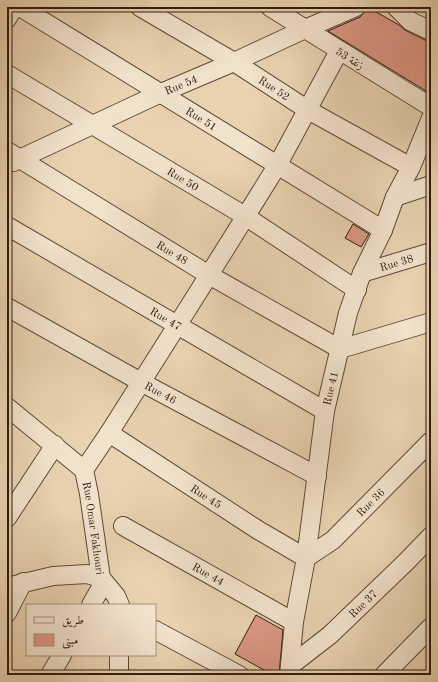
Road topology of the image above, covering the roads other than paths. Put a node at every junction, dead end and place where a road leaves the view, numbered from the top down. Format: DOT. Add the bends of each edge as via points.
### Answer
graph roads {
  1 [pos="14,7"];
  2 [pos="20,7"];
  3 [pos="140,7"];
  4 [pos="270,7"];
  5 [pos="356,7"];
  6 [pos="396,7"];
  7 [pos="7,19"];
  8 [pos="305,29"];
  9 [pos="431,31"];
  10 [pos="339,51"];
  11 [pos="234,62"];
  12 [pos="7,74"];
  13 [pos="162,93"];
  14 [pos="431,107"];
  15 [pos="308,110"];
  16 [pos="431,118"];
  17 [pos="94,125"];
  18 [pos="11,158"];
  19 [pos="277,166"];
  20 [pos="411,167"];
  21 [pos="431,185"];
  22 [pos="395,197"];
  23 [pos="246,216"];
  24 [pos="7,226"];
  25 [pos="383,230"];
  26 [pos="431,252"];
  27 [pos="209,276"];
  28 [pos="359,282"];
  29 [pos="7,307"];
  30 [pos="431,322"];
  31 [pos="177,325"];
  32 [pos="340,349"];
  33 [pos="140,382"];
  34 [pos="7,407"];
  35 [pos="325,411"];
  36 [pos="109,433"];
  37 [pos="55,445"];
  38 [pos="428,451"];
  39 [pos="84,470"];
  40 [pos="317,476"];
  41 [pos="7,518"];
  42 [pos="123,526"];
  43 [pos="431,536"];
  44 [pos="306,558"];
  45 [pos="103,580"];
  46 [pos="15,584"];
  47 [pos="91,604"];
  48 [pos="120,604"];
  49 [pos="7,613"];
  50 [pos="294,622"];
  51 [pos="431,627"];
  52 [pos="156,631"];
  53 [pos="61,656"];
  54 [pos="119,656"];
  55 [pos="290,671"];
  56 [pos="118,674"];
  57 [pos="50,675"];
  58 [pos="239,675"];
  59 [pos="384,675"];
  1 -- 7 [label="street"];
  2 -- 13 [label="street, Rue 51"];
  3 -- 11 [label="street, Rue 52"];
  4 -- 8 [label="street, زنقة 53"];
  5 -- 8 [label="street, Rue 54"];
  6 -- 9 [label="street" via="410,21"];
  8 -- 10 [label="street, زنقة 53"];
  8 -- 11 [label="street, Rue 54"];
  10 -- 14 [label="street, زنقة 53"];
  10 -- 15 [label="street"];
  11 -- 13 [label="street, Rue 54"];
  11 -- 15 [label="street, Rue 52"];
  12 -- 17 [label="street, Rue 50"];
  13 -- 17 [label="street, Rue 54"];
  13 -- 19 [label="street, Rue 51"];
  15 -- 19 [label="street"];
  15 -- 20 [label="street, Rue 52"];
  16 -- 20 [label="street, Rue 41"];
  17 -- 18 [label="street, Rue 54"];
  17 -- 23 [label="street, Rue 50"];
  18 -- 27 [label="street, Rue 48"];
  19 -- 23 [label="street"];
  19 -- 25 [label="street, Rue 51"];
  20 -- 22 [label="street, Rue 41"];
  21 -- 22 [label="street"];
  22 -- 25 [label="street, Rue 41"];
  23 -- 27 [label="street"];
  23 -- 28 [label="street, Rue 50"];
  24 -- 31 [label="street, Rue 47"];
  25 -- 28 [label="street, Rue 41"];
  26 -- 28 [label="street, Rue 38"];
  27 -- 31 [label="street"];
  27 -- 32 [label="street, Rue 48"];
  28 -- 32 [label="street, Rue 41" via="348,313"];
  29 -- 33 [label="street, Rue 46"];
  30 -- 32 [label="street"];
  31 -- 33 [label="street"];
  31 -- 35 [label="street, Rue 47"];
  32 -- 35 [label="street, Rue 41"];
  33 -- 36 [label="street"];
  33 -- 40 [label="street, Rue 46"];
  34 -- 37 [label="street"];
  35 -- 40 [label="street, Rue 41"];
  36 -- 39 [label="street"];
  36 -- 44 [label="street, Rue 45" via="258,530"];
  37 -- 39 [label="street"];
  37 -- 41 [label="street"];
  38 -- 44 [label="street, Rue 36" via="333,540"];
  39 -- 45 [label="street, Rue Omar Fakhouri"];
  40 -- 44 [label="street, Rue 41"];
  42 -- 50 [label="street, Rue 44"];
  43 -- 55 [label="street, Rue 37"];
  44 -- 50 [label="street, Rue 41"];
  45 -- 46 [label="street" via="87,574 53,576"];
  45 -- 47 [label="street"];
  45 -- 48 [label="street, Rue Omar Fakhouri"];
  46 -- 49 [label="street"];
  50 -- 55 [label="street, Rue 41"];
  51 -- 59 [label="street"];
  52 -- 58 [label="street"];
  53 -- 57 [label="street"];
  54 -- 56 [label="street"];
}
